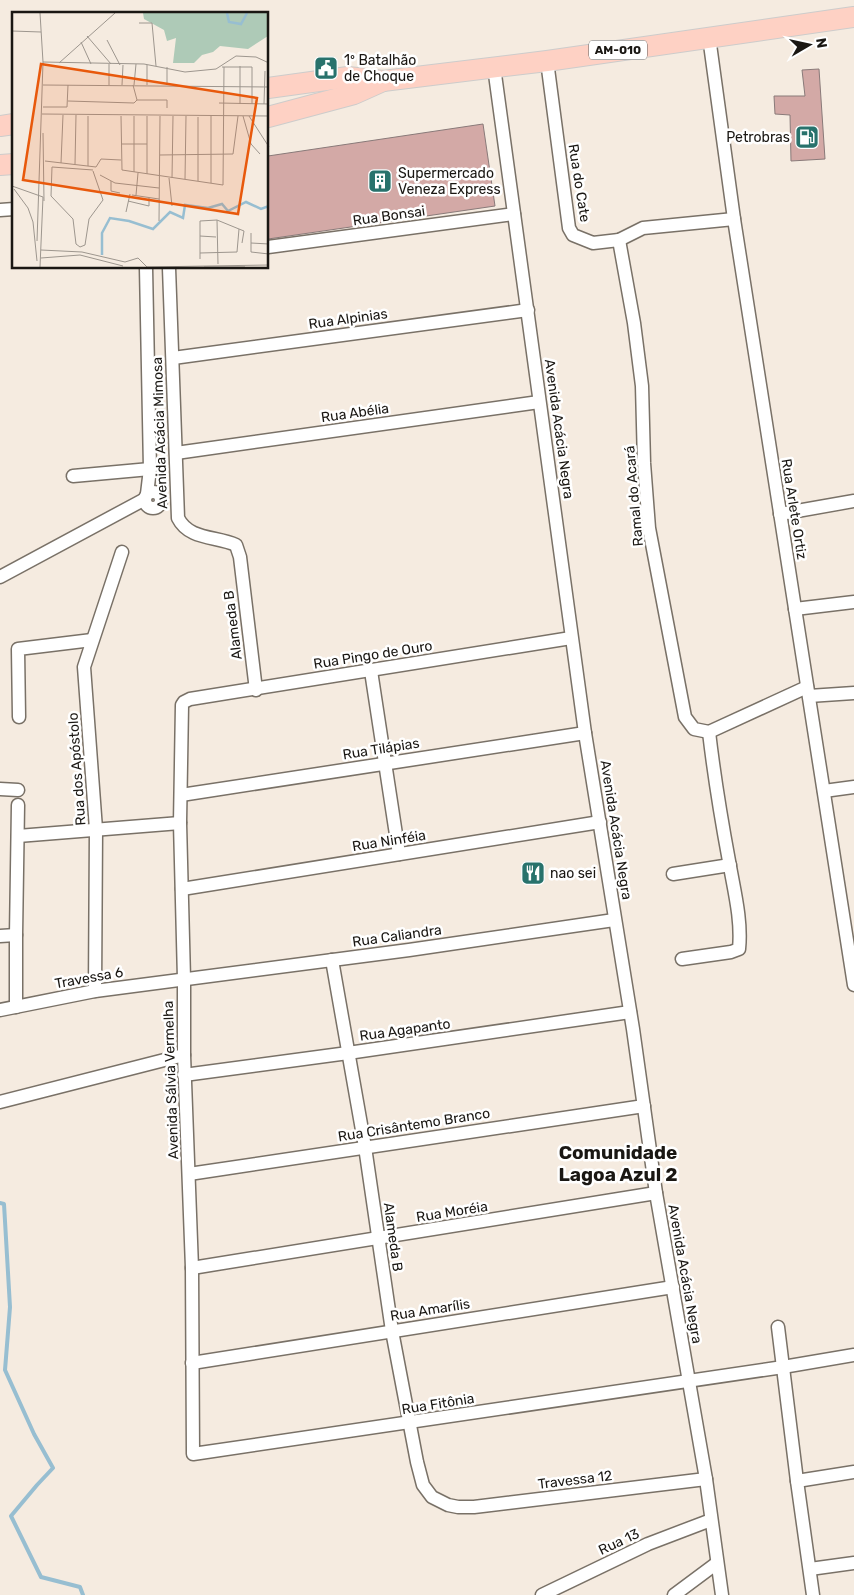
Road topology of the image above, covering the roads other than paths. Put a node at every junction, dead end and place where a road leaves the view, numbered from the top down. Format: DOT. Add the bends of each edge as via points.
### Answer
graph roads {
  1 [pos="854,17"];
  2 [pos="709,37"];
  3 [pos="546,61"];
  4 [pos="494,67"];
  5 [pos="383,81"];
  6 [pos="269,88"];
  7 [pos="269,117"];
  8 [pos="514,214"];
  9 [pos="734,218"];
  10 [pos="619,240"];
  11 [pos="269,247"];
  12 [pos="146,269"];
  13 [pos="169,269"];
  14 [pos="528,310"];
  15 [pos="173,358"];
  16 [pos="539,402"];
  17 [pos="176,453"];
  18 [pos="150,470"];
  19 [pos="73,476"];
  20 [pos="854,501"];
  21 [pos="780,514"];
  22 [pos="122,552"];
  23 [pos="240,557"];
  24 [pos="0,577"];
  25 [pos="854,602"];
  26 [pos="795,609"];
  27 [pos="571,638"];
  28 [pos="92,640"];
  29 [pos="371,671"];
  30 [pos="256,690"];
  31 [pos="808,691"];
  32 [pos="854,693"];
  33 [pos="182,705"];
  34 [pos="19,717"];
  35 [pos="709,732"];
  36 [pos="585,733"];
  37 [pos="384,764"];
  38 [pos="854,787"];
  39 [pos="0,789"];
  40 [pos="18,790"];
  41 [pos="824,791"];
  42 [pos="181,795"];
  43 [pos="18,806"];
  44 [pos="600,822"];
  45 [pos="180,823"];
  46 [pos="96,829"];
  47 [pos="18,836"];
  48 [pos="399,854"];
  49 [pos="730,865"];
  50 [pos="673,874"];
  51 [pos="182,889"];
  52 [pos="614,920"];
  53 [pos="850,932"];
  54 [pos="0,936"];
  55 [pos="16,936"];
  56 [pos="682,959"];
  57 [pos="332,960"];
  58 [pos="184,979"];
  59 [pos="854,985"];
  60 [pos="95,991"];
  61 [pos="16,1007"];
  62 [pos="0,1010"];
  63 [pos="630,1012"];
  64 [pos="348,1053"];
  65 [pos="184,1055"];
  66 [pos="184,1075"];
  67 [pos="0,1102"];
  68 [pos="644,1106"];
  69 [pos="365,1147"];
  70 [pos="189,1174"];
  71 [pos="656,1194"];
  72 [pos="378,1239"];
  73 [pos="192,1268"];
  74 [pos="673,1287"];
  75 [pos="778,1327"];
  76 [pos="392,1331"];
  77 [pos="854,1355"];
  78 [pos="192,1363"];
  79 [pos="783,1367"];
  80 [pos="688,1381"];
  81 [pos="409,1423"];
  82 [pos="193,1454"];
  83 [pos="854,1472"];
  84 [pos="706,1479"];
  85 [pos="797,1481"];
  86 [pos="448,1505"];
  87 [pos="711,1520"];
  88 [pos="717,1563"];
  89 [pos="854,1563"];
  90 [pos="810,1570"];
  91 [pos="542,1595"];
  92 [pos="674,1595"];
  93 [pos="722,1595"];
  94 [pos="813,1595"];
  1 -- 2 [label="main road, AM-010"];
  2 -- 3 [label="main road, AM-010"];
  2 -- 9 [label="street, Rua Arlete Ortiz"];
  3 -- 4 [label="main road, AM-010"];
  3 -- 10 [label="street, Rua do Cate" via="569,228 573,235 593,243"];
  4 -- 5 [label="main road, AM-010"];
  4 -- 8 [label="street, Avenida Acácia Negra"];
  5 -- 6 [label="main road, AM-010" via="348,77"];
  5 -- 7 [label="main road, AM-010" via="354,94"];
  8 -- 11 [label="street, Rua Bonsai"];
  8 -- 14 [label="street, Avenida Acácia Negra"];
  9 -- 10 [label="street, Rua do Cate" via="643,228"];
  9 -- 21 [label="street, Rua Arlete Ortiz"];
  10 -- 35 [label="street, Ramal do Acará" via="642,386 646,504 657,573 685,717 694,729"];
  12 -- 18 [label="street"];
  13 -- 15 [label="street, Avenida Acácia Mimosa"];
  14 -- 15 [label="street, Rua Alpinias"];
  14 -- 16 [label="street, Avenida Acácia Negra"];
  15 -- 17 [label="street, Avenida Acácia Mimosa"];
  16 -- 17 [label="street, Rua Abélia"];
  16 -- 27 [label="street, Avenida Acácia Negra"];
  17 -- 23 [label="street, Avenida Acácia Mimosa" via="177,506 182,526 192,533 236,545"];
  18 -- 19 [label="street"];
  18 -- 24 [label="street" via="146,497"];
  20 -- 21 [label="street"];
  21 -- 26 [label="street, Rua Arlete Ortiz"];
  22 -- 28 [label="street, Rua dos Apóstolo"];
  23 -- 30 [label="street, Alameda B"];
  25 -- 26 [label="street"];
  26 -- 31 [label="street, Rua Arlete Ortiz"];
  27 -- 29 [label="street, Rua Pingo de Ouro"];
  27 -- 36 [label="street, Avenida Acácia Negra"];
  28 -- 34 [label="street" via="18,649"];
  28 -- 46 [label="street, Rua dos Apóstolo" via="84,667"];
  29 -- 30 [label="street, Rua Pingo de Ouro"];
  29 -- 37 [label="street"];
  30 -- 33 [label="street, Rua Pingo de Ouro" via="190,699"];
  31 -- 32 [label="street"];
  31 -- 35 [label="street"];
  31 -- 41 [label="street, Rua Arlete Ortiz"];
  33 -- 42 [label="street, Avenida Sálvia Vermelha"];
  35 -- 49 [label="street"];
  36 -- 37 [label="street, Rua Tilápias"];
  36 -- 44 [label="street, Avenida Acácia Negra"];
  37 -- 42 [label="street, Rua Tilápias"];
  37 -- 48 [label="street"];
  38 -- 41 [label="street"];
  39 -- 40 [label="street"];
  41 -- 53 [label="street, Rua Arlete Ortiz"];
  42 -- 45 [label="street, Avenida Sálvia Vermelha"];
  43 -- 47 [label="street"];
  44 -- 48 [label="street, Rua Ninféia"];
  44 -- 52 [label="street, Avenida Acácia Negra"];
  45 -- 46 [label="street"];
  45 -- 51 [label="street, Avenida Sálvia Vermelha"];
  46 -- 47 [label="street"];
  46 -- 60 [label="street, Rua dos Apóstolo"];
  47 -- 55 [label="street"];
  48 -- 51 [label="street, Rua Ninféia"];
  49 -- 50 [label="street"];
  49 -- 56 [label="street" via="739,949"];
  51 -- 58 [label="street, Avenida Sálvia Vermelha"];
  52 -- 57 [label="street, Rua Caliandra"];
  52 -- 63 [label="street, Avenida Acácia Negra"];
  53 -- 59 [label="street, Rua Arlete Ortiz"];
  54 -- 55 [label="street"];
  55 -- 61 [label="street"];
  57 -- 58 [label="street, Rua Caliandra"];
  57 -- 64 [label="street, Alameda B"];
  58 -- 60 [label="street, Travessa 6"];
  58 -- 65 [label="street, Avenida Sálvia Vermelha"];
  60 -- 61 [label="street, Travessa 6"];
  61 -- 62 [label="street, Travessa 6"];
  63 -- 64 [label="street, Rua Agapanto"];
  63 -- 68 [label="street, Avenida Acácia Negra"];
  64 -- 66 [label="street, Rua Agapanto"];
  64 -- 69 [label="street, Alameda B"];
  65 -- 66 [label="street, Avenida Sálvia Vermelha"];
  65 -- 67 [label="street"];
  66 -- 70 [label="street, Avenida Sálvia Vermelha"];
  68 -- 69 [label="street, Rua Crisântemo Branco"];
  68 -- 71 [label="street, Avenida Acácia Negra"];
  69 -- 70 [label="street, Rua Crisântemo Branco"];
  69 -- 72 [label="street, Alameda B"];
  70 -- 73 [label="street, Avenida Sálvia Vermelha"];
  71 -- 72 [label="street, Rua Moréia"];
  71 -- 74 [label="street, Avenida Acácia Negra"];
  72 -- 73 [label="street, Rua Moréia"];
  72 -- 76 [label="street, Alameda B"];
  73 -- 78 [label="street, Avenida Sálvia Vermelha"];
  74 -- 76 [label="street, Rua Amarílis"];
  74 -- 80 [label="street, Avenida Acácia Negra"];
  75 -- 79 [label="street"];
  76 -- 78 [label="street, Rua Amarílis"];
  76 -- 81 [label="street, Alameda B"];
  77 -- 79 [label="street, Rua Fitônia"];
  78 -- 82 [label="street, Avenida Sálvia Vermelha"];
  79 -- 80 [label="street, Rua Fitônia"];
  79 -- 85 [label="street"];
  80 -- 81 [label="street, Rua Fitônia"];
  80 -- 84 [label="street, Avenida Acácia Negra"];
  81 -- 82 [label="street, Rua Fitônia"];
  81 -- 86 [label="street, Alameda B" via="423,1485 432,1497"];
  83 -- 85 [label="street"];
  84 -- 86 [label="street, Travessa 12" via="474,1507"];
  84 -- 87 [label="street, Avenida Acácia Negra"];
  85 -- 90 [label="street"];
  87 -- 88 [label="street, Avenida Acácia Negra"];
  87 -- 91 [label="street, Rua 13" via="648,1544"];
  88 -- 92 [label="street"];
  88 -- 93 [label="street, Avenida Acácia Negra"];
  89 -- 90 [label="street"];
  90 -- 94 [label="street"];
}
